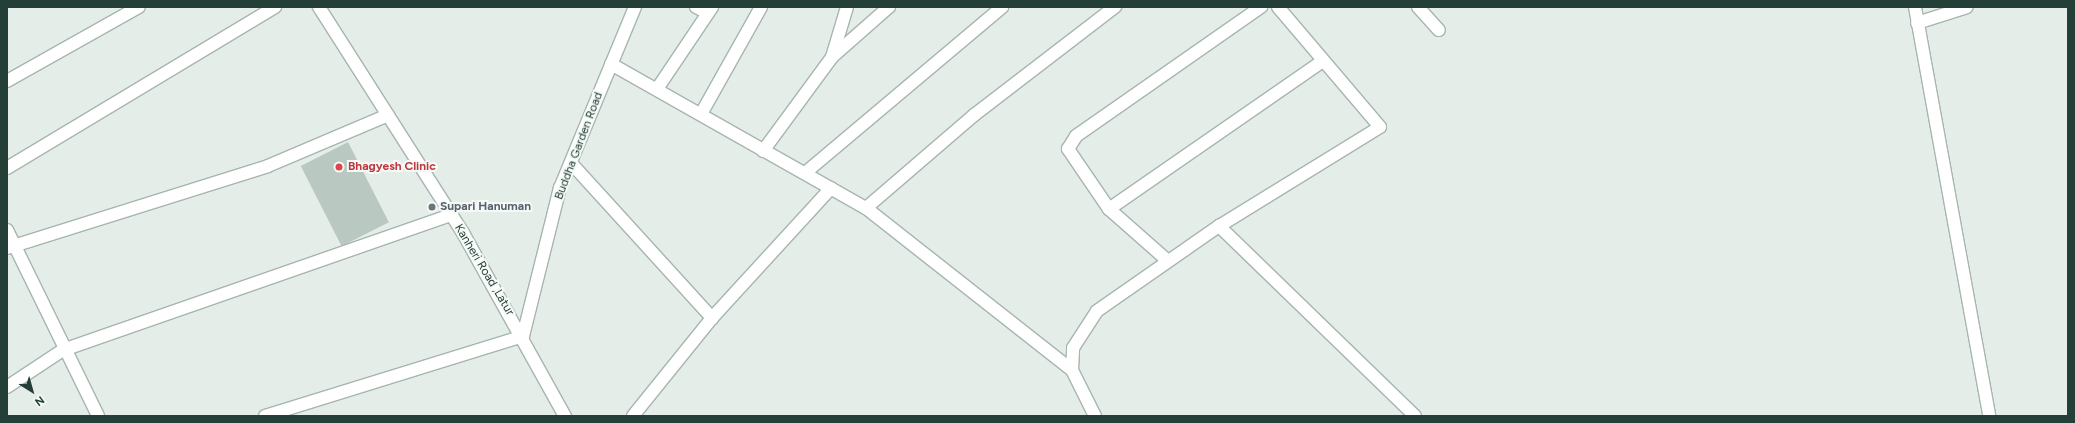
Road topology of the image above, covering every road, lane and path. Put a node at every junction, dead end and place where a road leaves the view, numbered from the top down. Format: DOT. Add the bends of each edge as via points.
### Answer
graph roads {
  1 [pos="139,7"];
  2 [pos="275,7"];
  3 [pos="319,7"];
  4 [pos="635,7"];
  5 [pos="696,7"];
  6 [pos="761,7"];
  7 [pos="847,7"];
  8 [pos="889,7"];
  9 [pos="1002,7"];
  10 [pos="1115,7"];
  11 [pos="1261,7"];
  12 [pos="1278,7"];
  13 [pos="1418,7"];
  14 [pos="1914,7"];
  15 [pos="1967,7"];
  16 [pos="710,10"];
  17 [pos="1918,23"];
  18 [pos="1439,30"];
  19 [pos="832,57"];
  20 [pos="1323,61"];
  21 [pos="611,64"];
  22 [pos="7,81"];
  23 [pos="657,89"];
  24 [pos="701,114"];
  25 [pos="388,115"];
  26 [pos="763,151"];
  27 [pos="571,163"];
  28 [pos="7,168"];
  29 [pos="805,174"];
  30 [pos="831,188"];
  31 [pos="866,208"];
  32 [pos="1109,208"];
  33 [pos="451,215"];
  34 [pos="1219,226"];
  35 [pos="7,230"];
  36 [pos="11,247"];
  37 [pos="1168,261"];
  38 [pos="712,318"];
  39 [pos="523,336"];
  40 [pos="63,350"];
  41 [pos="1072,370"];
  42 [pos="7,387"];
  43 [pos="98,416"];
  44 [pos="264,416"];
  45 [pos="565,416"];
  46 [pos="633,416"];
  47 [pos="1095,416"];
  48 [pos="1415,416"];
  49 [pos="1989,416"];
  1 -- 22 [label="street"];
  2 -- 28 [label="street"];
  3 -- 25 [label="street, Kanheri Road ,Latur"];
  4 -- 21 [label="street, Buddha Garden Road"];
  5 -- 16 [label="street"];
  6 -- 24 [label="street"];
  7 -- 19 [label="street"];
  8 -- 19 [label="street"];
  9 -- 29 [label="street"];
  10 -- 31 [label="street" via="974,115"];
  11 -- 32 [label="street" via="1071,142 1068,149 1071,158"];
  12 -- 20 [label="street"];
  13 -- 18 [label="street"];
  14 -- 17 [label="street"];
  15 -- 17 [label="street"];
  16 -- 23 [label="street"];
  17 -- 49 [label="street"];
  19 -- 26 [label="street"];
  20 -- 32 [label="street"];
  20 -- 34 [label="street" via="1380,126"];
  21 -- 23 [label="street"];
  21 -- 27 [label="street, Buddha Garden Road"];
  23 -- 24 [label="street"];
  24 -- 26 [label="street"];
  25 -- 33 [label="street, Kanheri Road ,Latur"];
  25 -- 36 [label="street" via="268,166"];
  26 -- 29 [label="street"];
  27 -- 38 [label="street"];
  27 -- 39 [label="street, Buddha Garden Road" via="560,188"];
  29 -- 30 [label="street"];
  30 -- 31 [label="street"];
  30 -- 38 [label="street"];
  31 -- 41 [label="street"];
  32 -- 37 [label="street"];
  33 -- 39 [label="street, Kanheri Road ,Latur"];
  33 -- 40 [label="street"];
  34 -- 37 [label="street"];
  34 -- 48 [label="street"];
  35 -- 36 [label="street"];
  36 -- 40 [label="street"];
  37 -- 41 [label="street" via="1097,311 1073,348"];
  38 -- 46 [label="street"];
  39 -- 44 [label="street"];
  39 -- 45 [label="street, Kanheri Road ,Latur"];
  40 -- 42 [label="street"];
  40 -- 43 [label="street"];
  41 -- 47 [label="street"];
}
